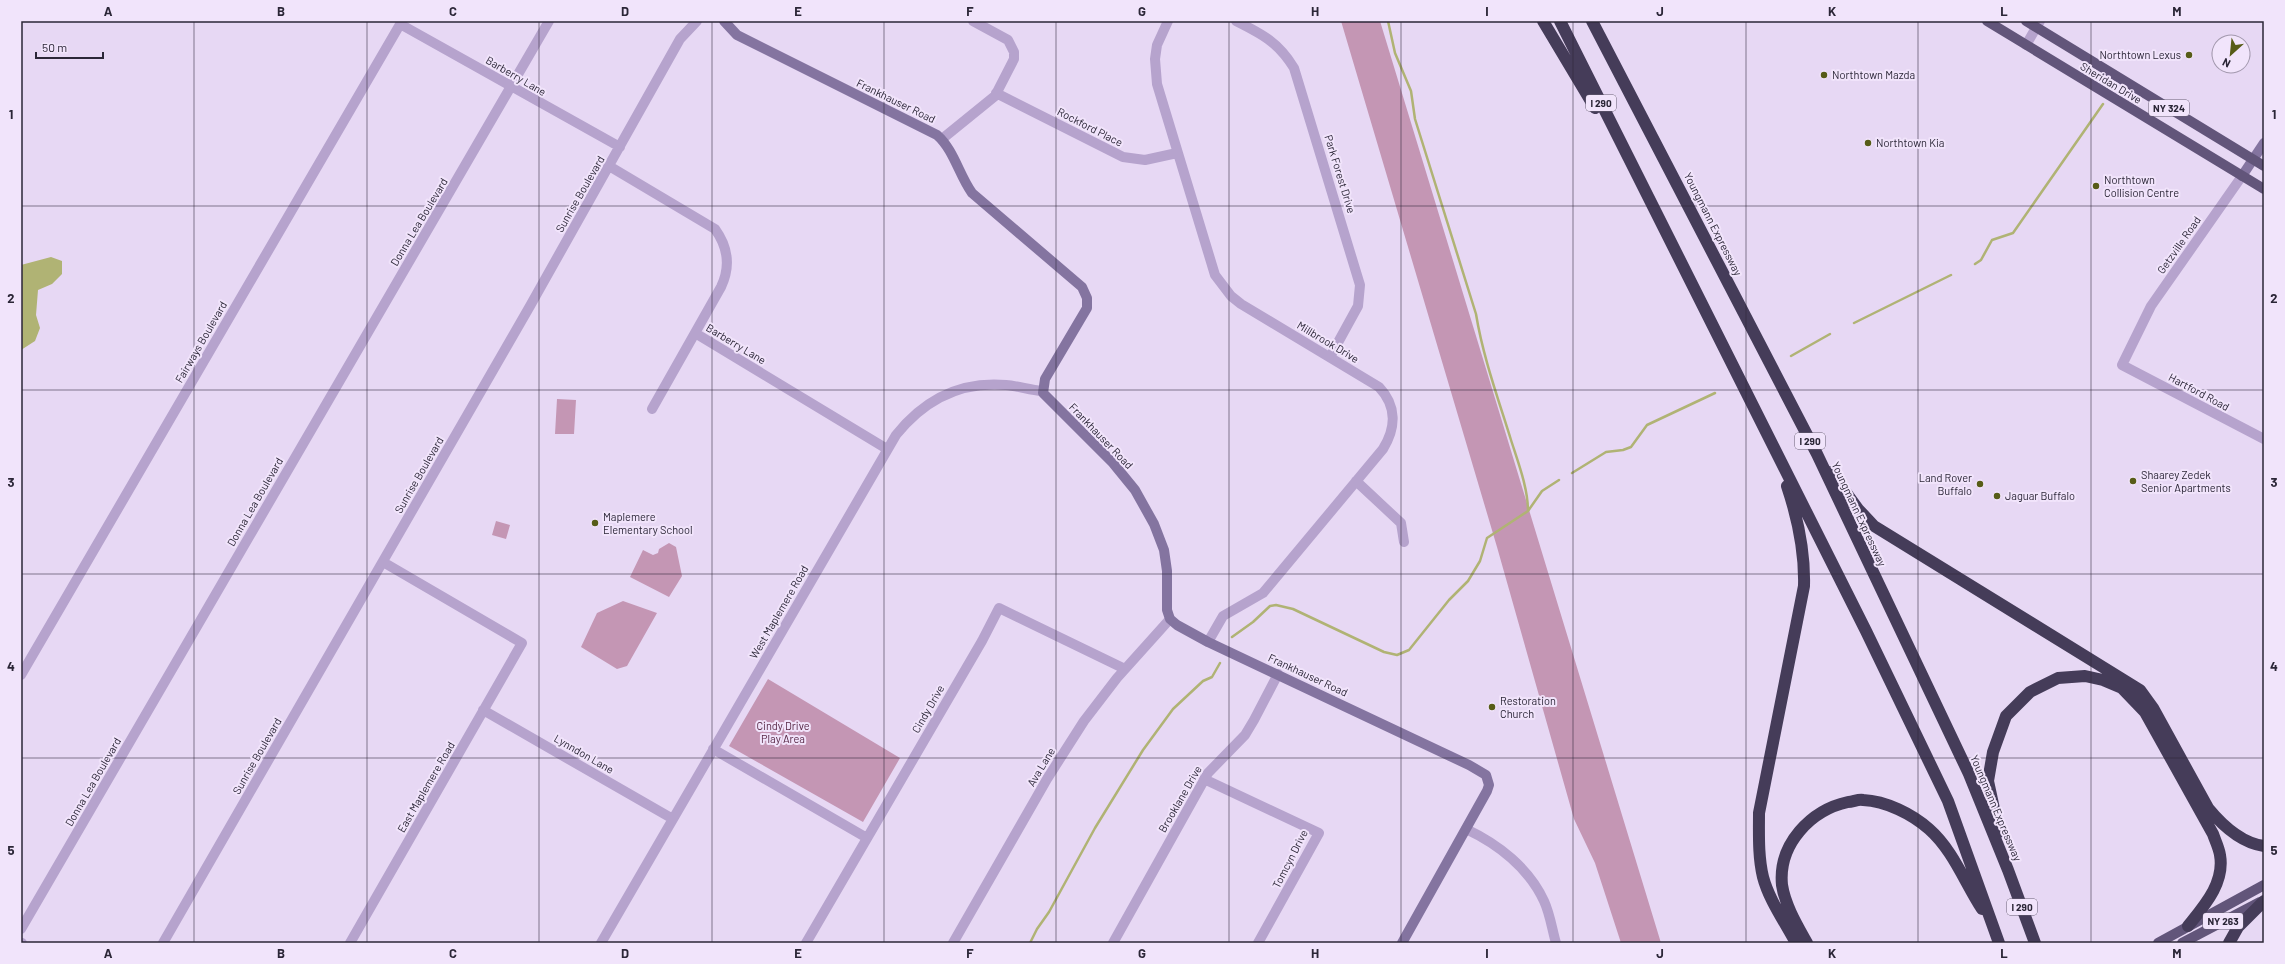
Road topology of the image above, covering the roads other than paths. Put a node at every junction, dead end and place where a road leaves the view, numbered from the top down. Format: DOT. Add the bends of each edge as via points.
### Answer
graph roads {
  1 [pos="550,21"];
  2 [pos="697,21"];
  3 [pos="724,21"];
  4 [pos="973,21"];
  5 [pos="1168,21"];
  6 [pos="1236,21"];
  7 [pos="1543,21"];
  8 [pos="1560,21"];
  9 [pos="1592,21"];
  10 [pos="1987,21"];
  11 [pos="2026,21"];
  12 [pos="401,23"];
  13 [pos="2038,24"];
  14 [pos="2026,45"];
  15 [pos="511,87"];
  16 [pos="996,93"];
  17 [pos="942,139"];
  18 [pos="2264,143"];
  19 [pos="620,147"];
  20 [pos="1177,153"];
  21 [pos="2253,159"];
  22 [pos="609,166"];
  23 [pos="2264,166"];
  24 [pos="2242,176"];
  25 [pos="1641,185"];
  26 [pos="2264,189"];
  27 [pos="695,333"];
  28 [pos="1330,357"];
  29 [pos="2122,366"];
  30 [pos="1042,391"];
  31 [pos="652,409"];
  32 [pos="2264,439"];
  33 [pos="1775,448"];
  34 [pos="887,449"];
  35 [pos="1817,454"];
  36 [pos="1356,481"];
  37 [pos="1404,542"];
  38 [pos="383,562"];
  39 [pos="1170,619"];
  40 [pos="1208,642"];
  41 [pos="1125,669"];
  42 [pos="1278,674"];
  43 [pos="21,675"];
  44 [pos="483,710"];
  45 [pos="713,749"];
  46 [pos="1204,780"];
  47 [pos="673,819"];
  48 [pos="1466,829"];
  49 [pos="867,838"];
  50 [pos="2264,846"];
  51 [pos="2008,870"];
  52 [pos="2264,885"];
  53 [pos="2264,900"];
  54 [pos="2188,926"];
  55 [pos="1994,928"];
  56 [pos="21,929"];
  57 [pos="163,943"];
  58 [pos="350,943"];
  59 [pos="602,943"];
  60 [pos="806,943"];
  61 [pos="953,943"];
  62 [pos="1113,943"];
  63 [pos="1258,943"];
  64 [pos="1402,943"];
  65 [pos="1556,943"];
  66 [pos="1796,943"];
  67 [pos="1807,943"];
  68 [pos="1999,943"];
  69 [pos="2035,943"];
  70 [pos="2158,943"];
  71 [pos="2182,943"];
  72 [pos="2229,943"];
  1 -- 15 [label="street, Donna Lea Boulevard"];
  2 -- 19 [label="street, Sunrise Boulevard" via="680,39"];
  3 -- 17 [label="street, Frankhauser Road" via="737,36"];
  4 -- 16 [label="street" via="1002,36 1012,45 1014,59"];
  5 -- 20 [label="street, Millbrook Drive" via="1157,45 1155,73"];
  6 -- 28 [label="street, Park Forest Drive" via="1267,37 1278,46 1294,68 1360,285 1358,306"];
  7 -- 25 [label="highway"];
  8 -- 25 [label="highway, I 290"];
  9 -- 35 [label="highway, Youngmann Expressway / I 290"];
  10 -- 14 [label="main road, Sheridan Drive / NY 324"];
  11 -- 13 [label="main road, Sheridan Drive / NY 324"];
  12 -- 15 [label="street, Barberry Lane"];
  12 -- 43 [label="street, Fairways Boulevard"];
  13 -- 14 [label="street"];
  13 -- 21 [label="main road, Sheridan Drive / NY 324"];
  14 -- 24 [label="main road, Sheridan Drive / NY 324"];
  15 -- 19 [label="street, Barberry Lane"];
  15 -- 56 [label="street, Donna Lea Boulevard"];
  16 -- 17 [label="street"];
  16 -- 20 [label="street, Rockford Place" via="1123,157 1145,160"];
  17 -- 30 [label="street" via="972,193 1079,284 1085,293 1086,310 1046,379"];
  18 -- 21 [label="street, Getzville Road"];
  19 -- 22 [label="street, Sunrise Boulevard"];
  20 -- 28 [label="street, Millbrook Drive" via="1216,275 1223,286 1241,304"];
  21 -- 23 [label="main road, Sheridan Drive / NY 324"];
  21 -- 24 [label="street, Getzville Road"];
  22 -- 27 [label="street, Barberry Lane" via="715,228 724,241 727,262 724,282"];
  22 -- 38 [label="street, Sunrise Boulevard"];
  24 -- 26 [label="main road, Sheridan Drive / NY 324"];
  24 -- 29 [label="street, Getzville Road" via="2151,306"];
  25 -- 33 [label="highway, I 290"];
  27 -- 31 [label="street"];
  27 -- 34 [label="street, Barberry Lane"];
  28 -- 36 [label="street, Millbrook Drive" via="1379,387 1388,398 1393,413 1392,430 1388,440"];
  29 -- 32 [label="street, Hartford Road"];
  30 -- 34 [label="street, West Maplemere Road" via="991,384 946,393 918,410 896,434"];
  30 -- 39 [label="street, Frankhauser Road" via="1113,463 1145,507 1166,558 1167,610"];
  33 -- 55 [label="highway, I 290" via="1948,801"];
  33 -- 66 [label="highway" via="1796,514 1805,564 1804,586 1759,813 1760,853 1763,878"];
  34 -- 45 [label="street, West Maplemere Road"];
  35 -- 50 [label="highway" via="1874,526 2140,690 2153,708 2208,808 2219,821 2241,837"];
  35 -- 51 [label="highway, Youngmann Expressway / I 290" via="1969,774"];
  36 -- 37 [label="street" via="1401,523"];
  36 -- 40 [label="street, Millbrook Drive" via="1263,593 1223,616"];
  38 -- 44 [label="street, East Maplemere Road" via="522,643"];
  38 -- 57 [label="street, Sunrise Boulevard"];
  39 -- 40 [label="street, Frankhauser Road"];
  39 -- 41 [label="street, Ava Lane"];
  40 -- 42 [label="street, Frankhauser Road"];
  41 -- 49 [label="street, Cindy Drive" via="999,608"];
  41 -- 61 [label="street, Ava Lane" via="1070,743"];
  42 -- 46 [label="street, Brooklane Drive" via="1245,735"];
  42 -- 48 [label="street, Frankhauser Road" via="1483,772 1488,780 1488,788"];
  44 -- 47 [label="street, Lynndon Lane"];
  44 -- 58 [label="street, East Maplemere Road"];
  45 -- 47 [label="street, West Maplemere Road"];
  45 -- 49 [label="street"];
  46 -- 62 [label="street, Brooklane Drive"];
  46 -- 63 [label="street, Tomcyn Drive" via="1319,834"];
  47 -- 59 [label="street, West Maplemere Road"];
  48 -- 64 [label="street, Frankhauser Road"];
  48 -- 65 [label="street" via="1498,847 1524,872 1544,902"];
  49 -- 60 [label="street, Cindy Drive"];
  51 -- 54 [label="highway" via="1988,781 1993,752 2006,716 2030,692 2058,678 2085,676 2103,680 2122,688 2145,712 2213,834 2220,855 2218,879 2208,901"];
  51 -- 69 [label="highway, Youngmann Expressway / I 290"];
  52 -- 54 [label="main road, NY 263"];
  53 -- 71 [label="main road, NY 263"];
  53 -- 72 [label="highway" via="2242,922"];
  54 -- 70 [label="main road, NY 263"];
  55 -- 67 [label="highway" via="1968,888 1954,859 1928,828 1892,806 1862,800 1834,805 1814,817 1797,833 1788,848 1782,883 1785,898"];
  55 -- 68 [label="highway, I 290"];
}
